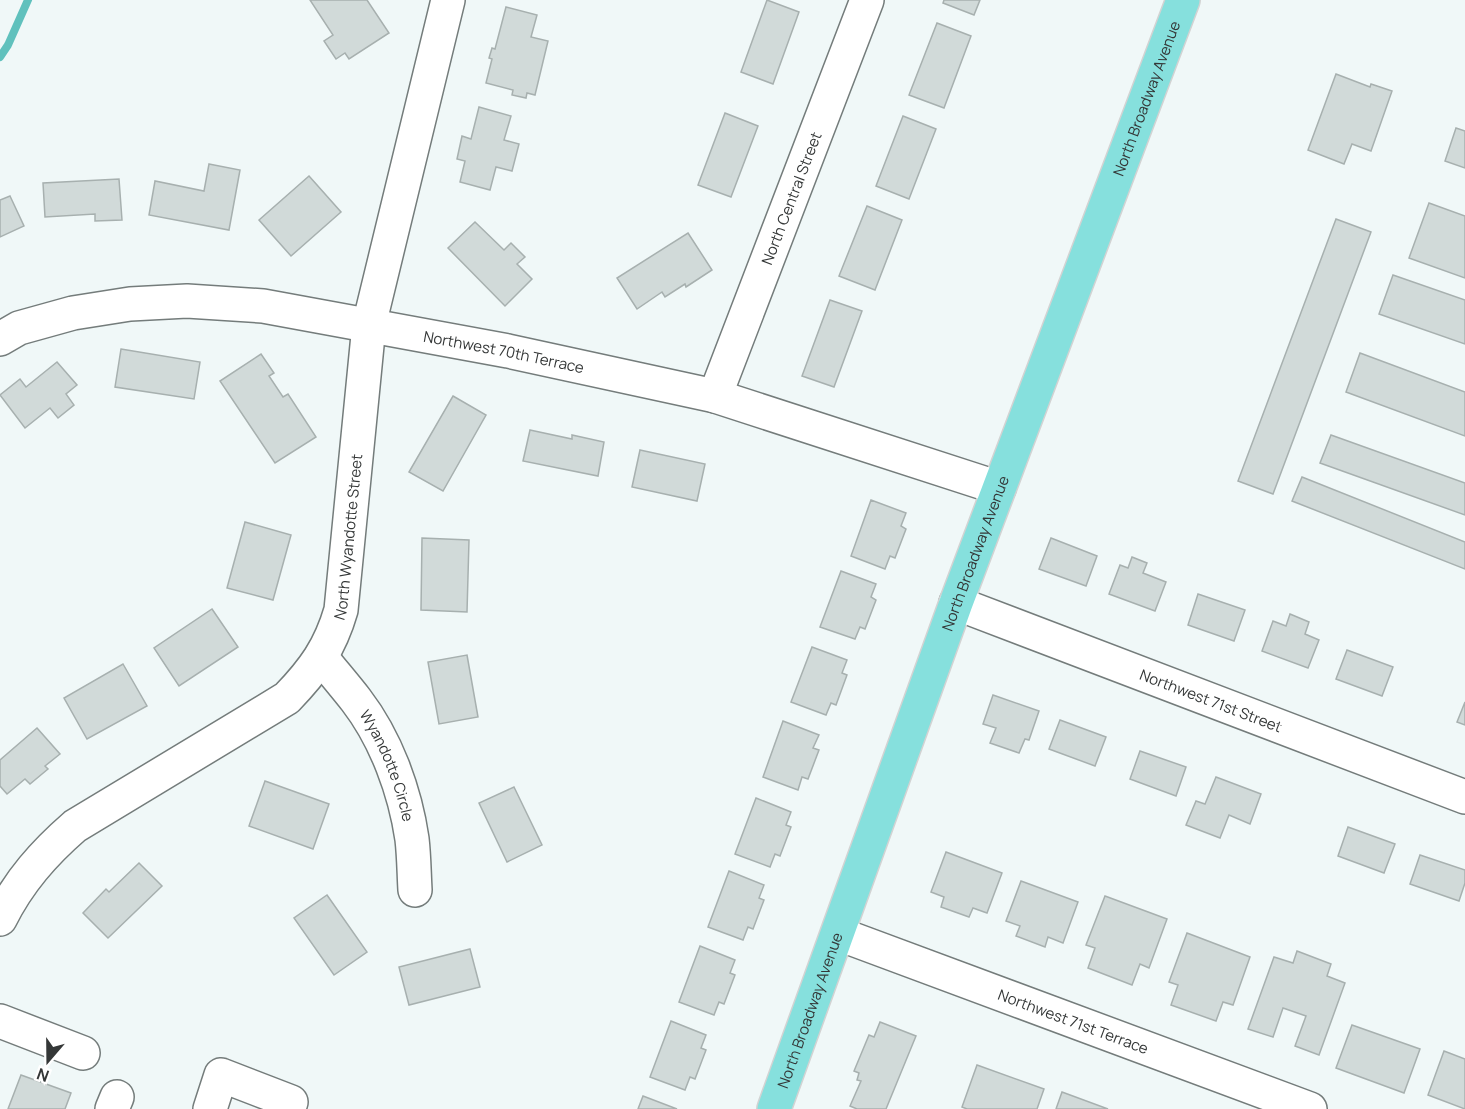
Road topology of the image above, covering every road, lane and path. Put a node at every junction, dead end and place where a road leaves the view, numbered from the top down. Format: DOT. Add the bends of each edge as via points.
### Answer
graph roads {
  1 [pos="448,0"];
  2 [pos="867,0"];
  3 [pos="1183,0"];
  4 [pos="369,325"];
  5 [pos="0,339"];
  6 [pos="715,396"];
  7 [pos="999,488"];
  8 [pos="956,603"];
  9 [pos="321,657"];
  10 [pos="1465,797"];
  11 [pos="416,890"];
  12 [pos="3,908"];
  13 [pos="838,934"];
  14 [pos="0,1021"];
  15 [pos="83,1053"];
  16 [pos="210,1109"];
  17 [pos="288,1109"];
  18 [pos="774,1109"];
  19 [pos="1310,1109"];
  1 -- 4 [label="street, North Wyandotte Street"];
  2 -- 6 [label="street, North Central Street"];
  3 -- 7 [label="main road, North Broadway Avenue"];
  4 -- 5 [label="street, Northwest 70th Terrace" via="263,306 187,301 73,313 19,328"];
  4 -- 6 [label="street, Northwest 70th Terrace"];
  4 -- 9 [label="street, North Wyandotte Street" via="341,610"];
  6 -- 7 [label="street, Northwest 70th Terrace"];
  7 -- 8 [label="main road, North Broadway Avenue"];
  8 -- 10 [label="street, Northwest 71st Street"];
  8 -- 13 [label="main road, North Broadway Avenue"];
  9 -- 11 [label="street, Wyandotte Circle" via="357,702 390,759 406,807"];
  9 -- 12 [label="street, North Wyandotte Street" via="287,698 75,826 34,866"];
  13 -- 18 [label="main road, North Broadway Avenue"];
  13 -- 19 [label="street, Northwest 71st Terrace"];
  14 -- 15 [label="street"];
  16 -- 17 [label="street" via="221,1075 291,1102"];
}
